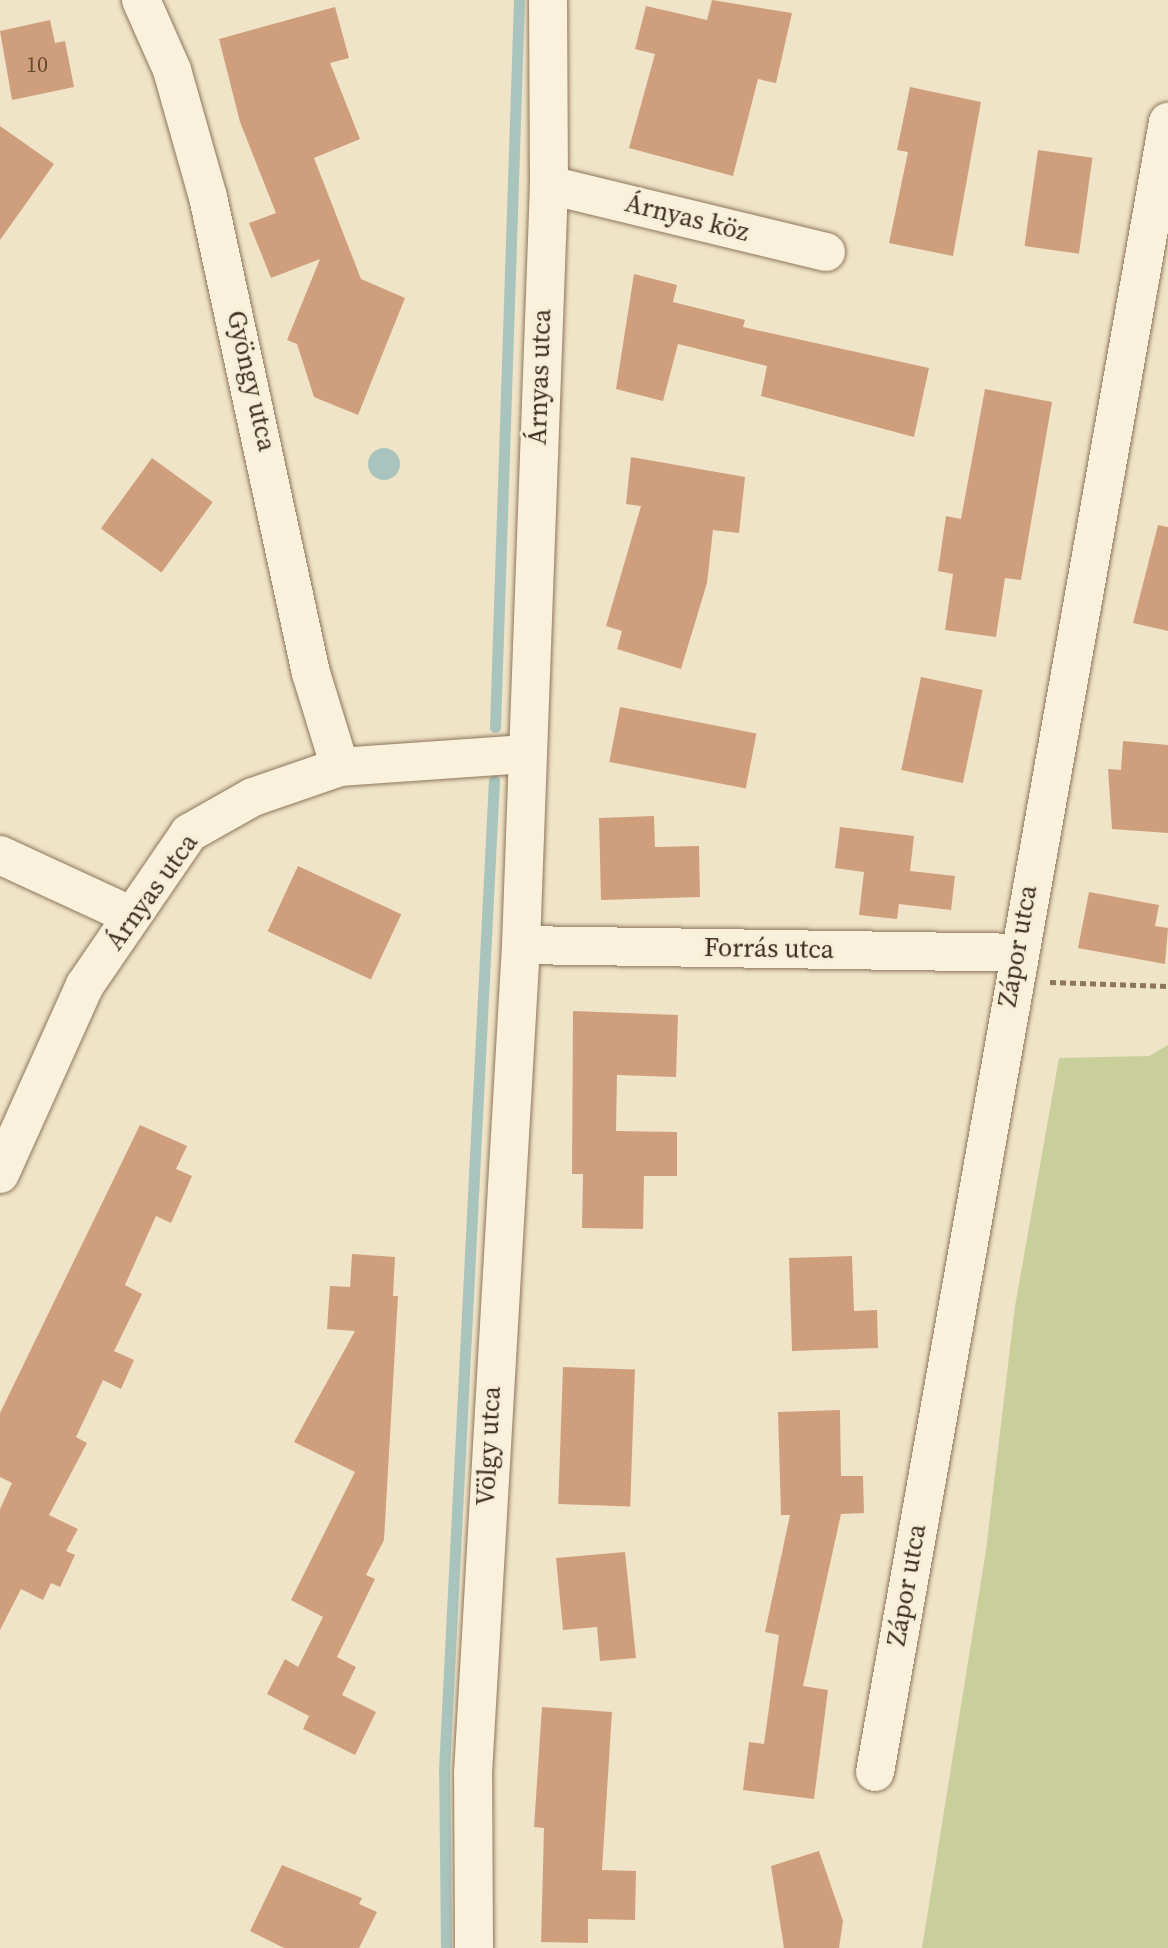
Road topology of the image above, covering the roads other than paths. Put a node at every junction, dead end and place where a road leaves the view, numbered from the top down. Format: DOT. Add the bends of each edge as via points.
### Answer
graph roads {
  1 [pos="141,0"];
  2 [pos="548,0"];
  3 [pos="1168,122"];
  4 [pos="549,185"];
  5 [pos="826,252"];
  6 [pos="525,754"];
  7 [pos="340,767"];
  8 [pos="0,855"];
  9 [pos="132,916"];
  10 [pos="521,945"];
  11 [pos="1016,953"];
  12 [pos="0,1174"];
  13 [pos="875,1772"];
  14 [pos="474,1948"];
  1 -- 7 [label="street, Gyöngy utca" via="172,70 208,197 311,673"];
  2 -- 4 [label="street, Árnyas utca"];
  3 -- 11 [label="street, Zápor utca"];
  4 -- 5 [label="street, Árnyas köz"];
  4 -- 6 [label="street, Árnyas utca"];
  6 -- 7 [label="street, Árnyas utca"];
  6 -- 10 [label="street, Árnyas utca"];
  7 -- 9 [label="street, Árnyas utca" via="253,797 189,833"];
  8 -- 9 [label="street"];
  9 -- 12 [label="street, Árnyas utca" via="85,985"];
  10 -- 11 [label="street, Forrás utca"];
  10 -- 14 [label="street, Völgy utca" via="473,1773"];
  11 -- 13 [label="street, Zápor utca"];
}
